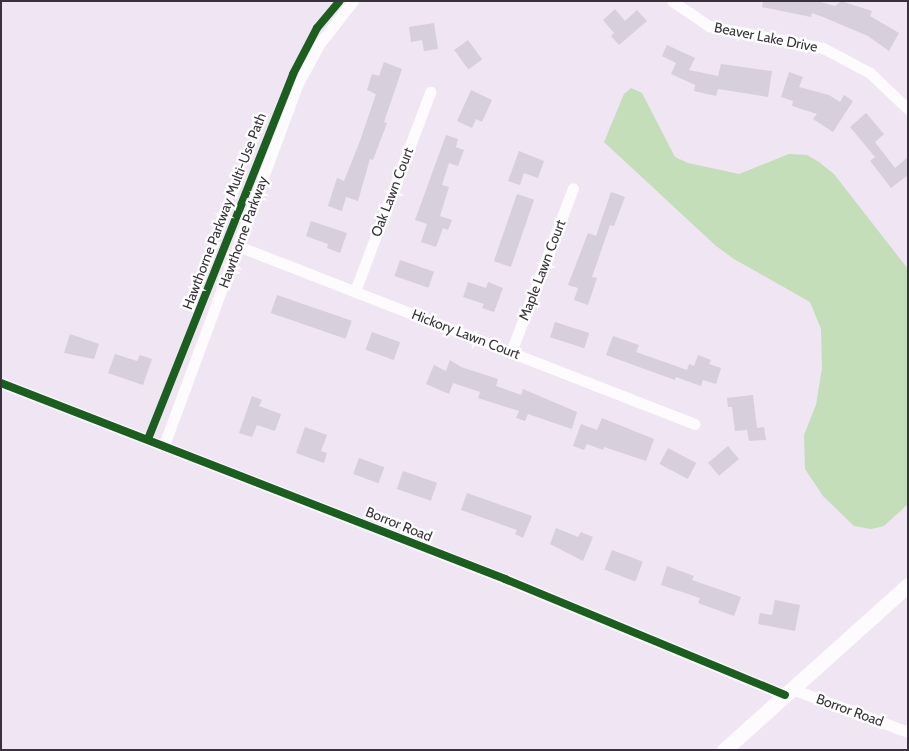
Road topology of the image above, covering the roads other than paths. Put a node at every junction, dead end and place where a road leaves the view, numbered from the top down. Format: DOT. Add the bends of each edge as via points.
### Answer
graph roads {
  1 [pos="353,1"];
  2 [pos="672,1"];
  3 [pos="430,92"];
  4 [pos="908,108"];
  5 [pos="573,188"];
  6 [pos="238,246"];
  7 [pos="355,291"];
  8 [pos="512,352"];
  9 [pos="1,383"];
  10 [pos="694,424"];
  11 [pos="164,445"];
  12 [pos="908,585"];
  13 [pos="788,692"];
  14 [pos="908,732"];
  15 [pos="724,750"];
  1 -- 6 [label="street, Hawthorne Parkway" via="320,43 301,77"];
  2 -- 4 [label="street, Beaver Lake Drive" via="709,26 823,48 870,73"];
  3 -- 7 [label="street, Oak Lawn Court"];
  5 -- 8 [label="street, Maple Lawn Court"];
  6 -- 7 [label="street, Hickory Lawn Court"];
  6 -- 11 [label="street, Hawthorne Parkway"];
  7 -- 8 [label="street, Hickory Lawn Court"];
  8 -- 10 [label="street, Hickory Lawn Court"];
  9 -- 11 [label="street, Borror Road"];
  11 -- 13 [label="street, Borror Road"];
  12 -- 13 [label="main road"];
  13 -- 14 [label="street, Borror Road"];
  13 -- 15 [label="main road"];
}
